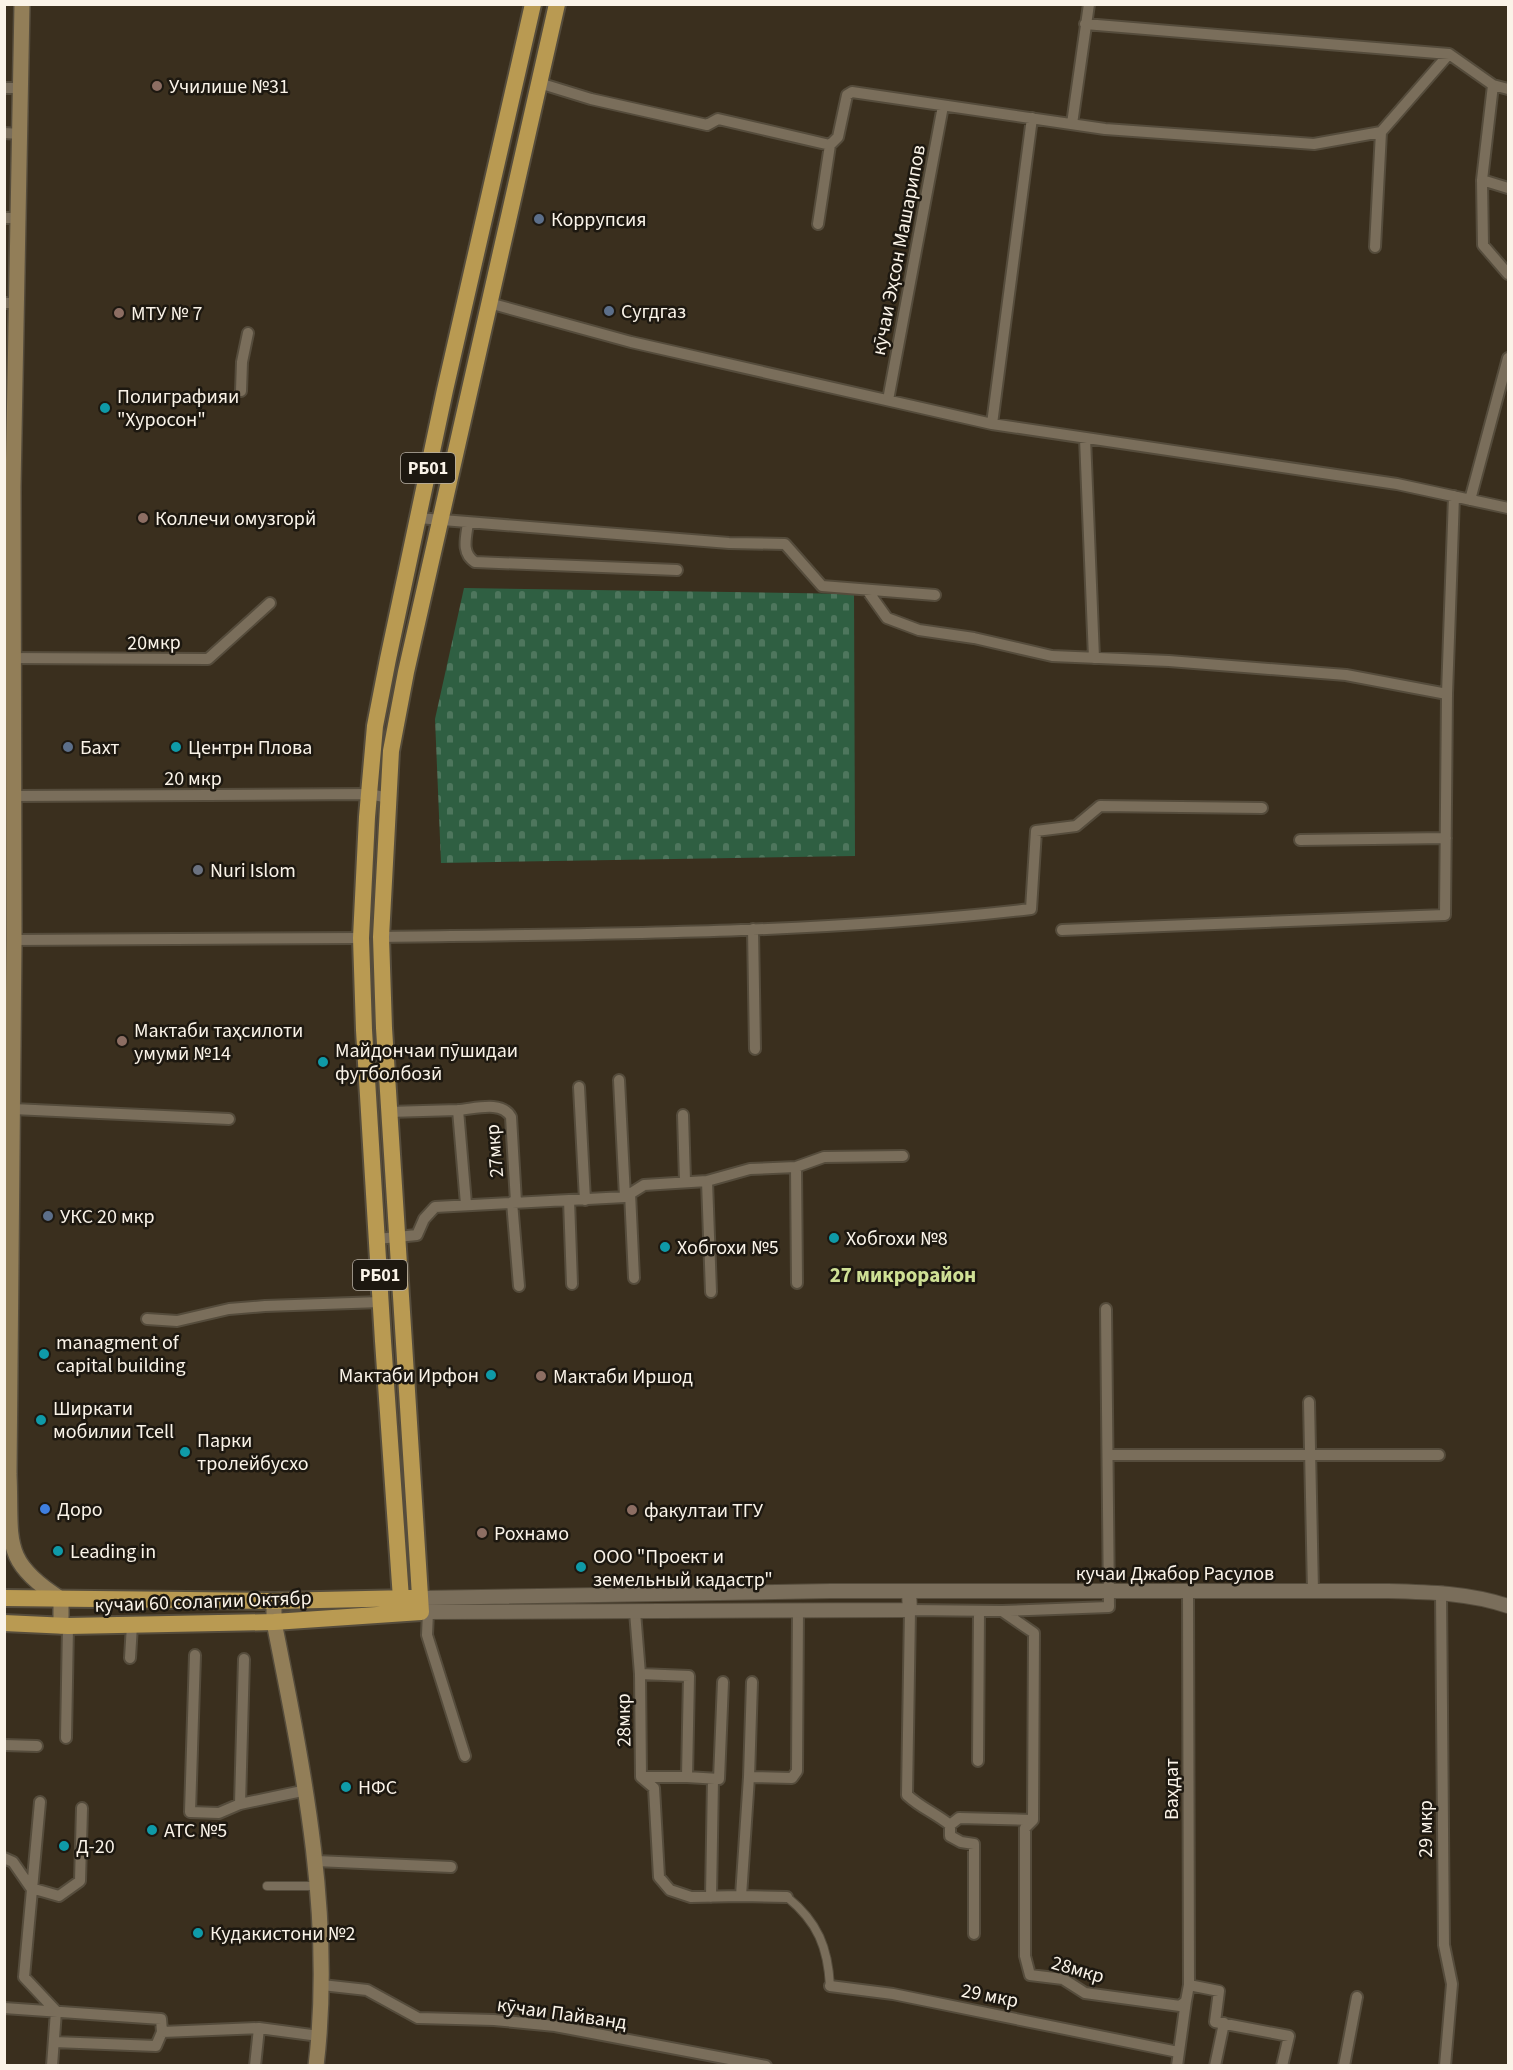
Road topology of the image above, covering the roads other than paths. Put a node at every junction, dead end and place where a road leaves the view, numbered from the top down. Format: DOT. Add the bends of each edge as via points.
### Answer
graph roads {
  1 [pos="22,4"];
  2 [pos="533,4"];
  3 [pos="1089,4"];
  4 [pos="553,5"];
  5 [pos="1085,24"];
  6 [pos="1449,54"];
  7 [pos="539,83"];
  8 [pos="1493,85"];
  9 [pos="12,88"];
  10 [pos="1509,89"];
  11 [pos="943,106"];
  12 [pos="1032,118"];
  13 [pos="1072,124"];
  14 [pos="1381,132"];
  15 [pos="12,134"];
  16 [pos="830,145"];
  17 [pos="1482,180"];
  18 [pos="1509,188"];
  19 [pos="11,218"];
  20 [pos="818,224"];
  21 [pos="1375,247"];
  22 [pos="1509,274"];
  23 [pos="466,297"];
  24 [pos="11,303"];
  25 [pos="489,303"];
  26 [pos="461,319"];
  27 [pos="485,323"];
  28 [pos="248,333"];
  29 [pos="1509,358"];
  30 [pos="9,385"];
  31 [pos="241,391"];
  32 [pos="888,400"];
  33 [pos="992,424"];
  34 [pos="1084,438"];
  35 [pos="9,483"];
  36 [pos="1454,496"];
  37 [pos="1470,500"];
  38 [pos="1509,508"];
  39 [pos="418,518"];
  40 [pos="440,521"];
  41 [pos="468,523"];
  42 [pos="677,570"];
  43 [pos="867,590"];
  44 [pos="935,596"];
  45 [pos="270,603"];
  46 [pos="11,658"];
  47 [pos="1094,658"];
  48 [pos="1447,694"];
  49 [pos="369,794"];
  50 [pos="15,796"];
  51 [pos="389,798"];
  52 [pos="1262,808"];
  53 [pos="9,834"];
  54 [pos="1446,838"];
  55 [pos="1300,840"];
  56 [pos="9,870"];
  57 [pos="753,929"];
  58 [pos="1062,930"];
  59 [pos="381,937"];
  60 [pos="361,938"];
  61 [pos="14,940"];
  62 [pos="9,964"];
  63 [pos="9,1042"];
  64 [pos="755,1049"];
  65 [pos="619,1080"];
  66 [pos="579,1087"];
  67 [pos="16,1109"];
  68 [pos="458,1110"];
  69 [pos="388,1112"];
  70 [pos="683,1114"];
  71 [pos="229,1119"];
  72 [pos="903,1156"];
  73 [pos="796,1167"];
  74 [pos="707,1180"];
  75 [pos="685,1181"];
  76 [pos="627,1195"];
  77 [pos="569,1200"];
  78 [pos="585,1200"];
  79 [pos="514,1202"];
  80 [pos="466,1204"];
  81 [pos="8,1220"];
  82 [pos="377,1239"];
  83 [pos="398,1239"];
  84 [pos="634,1278"];
  85 [pos="797,1283"];
  86 [pos="572,1284"];
  87 [pos="519,1286"];
  88 [pos="711,1292"];
  89 [pos="381,1302"];
  90 [pos="1106,1309"];
  91 [pos="147,1319"];
  92 [pos="7,1386"];
  93 [pos="1309,1402"];
  94 [pos="1108,1455"];
  95 [pos="1309,1455"];
  96 [pos="1440,1455"];
  97 [pos="7,1474"];
  98 [pos="4,1525"];
  99 [pos="1313,1591"];
  100 [pos="1188,1592"];
  101 [pos="1441,1592"];
  102 [pos="909,1593"];
  103 [pos="1110,1593"];
  104 [pos="577,1595"];
  105 [pos="523,1596"];
  106 [pos="4,1598"];
  107 [pos="61,1599"];
  108 [pos="274,1601"];
  109 [pos="402,1606"];
  110 [pos="1509,1606"];
  111 [pos="424,1607"];
  112 [pos="798,1610"];
  113 [pos="910,1610"];
  114 [pos="980,1611"];
  115 [pos="1002,1611"];
  116 [pos="635,1612"];
  117 [pos="523,1613"];
  118 [pos="576,1613"];
  119 [pos="274,1622"];
  120 [pos="4,1623"];
  121 [pos="132,1625"];
  122 [pos="66,1630"];
  123 [pos="195,1655"];
  124 [pos="130,1658"];
  125 [pos="244,1659"];
  126 [pos="640,1674"];
  127 [pos="723,1682"];
  128 [pos="752,1682"];
  129 [pos="66,1738"];
  130 [pos="4,1745"];
  131 [pos="36,1746"];
  132 [pos="465,1756"];
  133 [pos="978,1761"];
  134 [pos="641,1777"];
  135 [pos="687,1777"];
  136 [pos="749,1777"];
  137 [pos="713,1779"];
  138 [pos="307,1790"];
  139 [pos="40,1802"];
  140 [pos="240,1804"];
  141 [pos="82,1808"];
  142 [pos="1033,1820"];
  143 [pos="950,1825"];
  144 [pos="4,1858"];
  145 [pos="316,1861"];
  146 [pos="451,1867"];
  147 [pos="267,1886"];
  148 [pos="317,1886"];
  149 [pos="32,1888"];
  150 [pos="741,1896"];
  151 [pos="711,1897"];
  152 [pos="787,1897"];
  153 [pos="974,1934"];
  154 [pos="322,1984"];
  155 [pos="1189,1985"];
  156 [pos="830,1986"];
  157 [pos="1357,1997"];
  158 [pos="1186,2001"];
  159 [pos="4,2008"];
  160 [pos="56,2011"];
  161 [pos="1224,2023"];
  162 [pos="259,2028"];
  163 [pos="162,2032"];
  164 [pos="319,2036"];
  165 [pos="54,2042"];
  166 [pos="1178,2052"];
  167 [pos="52,2066"];
  168 [pos="255,2066"];
  169 [pos="316,2066"];
  170 [pos="766,2066"];
  171 [pos="1177,2066"];
  172 [pos="1215,2066"];
  173 [pos="1282,2066"];
  174 [pos="1344,2066"];
  175 [pos="1446,2066"];
  1 -- 9 [label="main road"];
  2 -- 23 [label="highway, РБ01"];
  3 -- 5 [label="street"];
  4 -- 7 [label="highway, РБ01"];
  5 -- 6 [label="street"];
  5 -- 13 [label="street"];
  6 -- 8 [label="street"];
  6 -- 14 [label="street"];
  7 -- 16 [label="street" via="591,99 707,124 718,119"];
  7 -- 25 [label="highway, РБ01"];
  8 -- 10 [label="street"];
  8 -- 17 [label="street"];
  9 -- 15 [label="main road"];
  11 -- 12 [label="street"];
  11 -- 16 [label="street" via="852,92 847,94 838,137"];
  11 -- 32 [label="street, кӯчаи Эҳсон Машарипов"];
  12 -- 13 [label="street"];
  12 -- 33 [label="street"];
  13 -- 14 [label="street" via="1314,144"];
  14 -- 21 [label="street"];
  15 -- 19 [label="main road"];
  16 -- 20 [label="street"];
  17 -- 18 [label="street"];
  17 -- 22 [label="street" via="1483,245"];
  19 -- 24 [label="main road"];
  23 -- 25 [label="highway" via="474,307"];
  23 -- 26 [label="highway, РБ01"];
  24 -- 30 [label="main road"];
  25 -- 27 [label="highway, РБ01"];
  25 -- 32 [label="street" via="631,342"];
  26 -- 27 [label="highway" via="475,312 481,314"];
  26 -- 39 [label="highway, РБ01"];
  27 -- 40 [label="highway, РБ01"];
  28 -- 31 [label="street"];
  29 -- 37 [label="street"];
  30 -- 35 [label="main road"];
  32 -- 33 [label="street"];
  33 -- 34 [label="street"];
  34 -- 36 [label="street" via="1397,484"];
  34 -- 47 [label="street"];
  35 -- 46 [label="main road"];
  36 -- 37 [label="street"];
  36 -- 48 [label="street"];
  37 -- 38 [label="street"];
  39 -- 40 [label="street"];
  39 -- 49 [label="highway, РБ01" via="375,726"];
  40 -- 41 [label="street"];
  40 -- 51 [label="highway, РБ01" via="391,751"];
  41 -- 42 [label="street" via="465,551 475,562"];
  41 -- 43 [label="street" via="785,544 822,586"];
  43 -- 44 [label="street"];
  43 -- 47 [label="street" via="887,618 919,630 1052,656"];
  45 -- 46 [label="street, 20мкр" via="208,659"];
  46 -- 50 [label="main road"];
  47 -- 48 [label="street" via="1346,675"];
  48 -- 54 [label="street"];
  49 -- 50 [label="street, 20 мкр"];
  49 -- 51 [label="street, 20 мкр"];
  49 -- 60 [label="highway, РБ01"];
  50 -- 53 [label="main road"];
  51 -- 59 [label="highway, РБ01"];
  52 -- 57 [label="street" via="1100,806 1076,826 1036,831 1031,909 874,924"];
  53 -- 56 [label="main road"];
  54 -- 55 [label="street"];
  54 -- 58 [label="street" via="1445,915"];
  56 -- 61 [label="main road"];
  57 -- 59 [label="street"];
  57 -- 64 [label="street"];
  59 -- 69 [label="highway, РБ01"];
  60 -- 61 [label="street"];
  60 -- 82 [label="highway, РБ01"];
  61 -- 62 [label="main road"];
  62 -- 63 [label="main road"];
  63 -- 67 [label="main road"];
  65 -- 76 [label="street"];
  66 -- 78 [label="street"];
  67 -- 71 [label="street"];
  67 -- 81 [label="main road"];
  68 -- 69 [label="street, 27мкр"];
  68 -- 79 [label="street, 27мкр" via="498,1107 508,1112"];
  68 -- 80 [label="street, 27мкр"];
  69 -- 83 [label="highway, РБ01"];
  70 -- 75 [label="street"];
  72 -- 73 [label="street, 27мкр" via="824,1157"];
  73 -- 74 [label="street, 27мкр" via="750,1169"];
  73 -- 85 [label="street"];
  74 -- 75 [label="street, 27мкр"];
  74 -- 88 [label="street"];
  75 -- 76 [label="street, 27мкр" via="644,1185"];
  76 -- 78 [label="street, 27мкр"];
  76 -- 84 [label="street"];
  77 -- 78 [label="street, 27мкр"];
  77 -- 79 [label="street, 27мкр"];
  77 -- 86 [label="street"];
  79 -- 80 [label="street, 27мкр"];
  79 -- 87 [label="street, 27мкр"];
  80 -- 83 [label="street, 27мкр" via="435,1207 417,1235"];
  81 -- 92 [label="main road"];
  82 -- 83 [label="street"];
  82 -- 89 [label="highway, РБ01"];
  83 -- 111 [label="highway, РБ01"];
  89 -- 91 [label="street" via="265,1306 177,1321"];
  89 -- 109 [label="highway, РБ01"];
  90 -- 94 [label="street"];
  92 -- 97 [label="main road"];
  93 -- 95 [label="street"];
  94 -- 95 [label="street"];
  94 -- 103 [label="street"];
  95 -- 96 [label="street"];
  95 -- 99 [label="street"];
  97 -- 98 [label="main road"];
  97 -- 107 [label="main road" via="12,1553 23,1571"];
  99 -- 100 [label="street, кучаи Джабор Расулов"];
  99 -- 101 [label="street, кучаи Джабор Расулов"];
  100 -- 103 [label="street, кучаи Джабор Расулов"];
  100 -- 155 [label="street, Ваҳдат"];
  101 -- 110 [label="street, кучаи Джабор Расулов"];
  101 -- 175 [label="street, 29 мкр" via="1444,1945 1452,1984"];
  102 -- 103 [label="street, кучаи Джабор Расулов"];
  102 -- 104 [label="street, кучаи Джабор Расулов"];
  102 -- 113 [label="street"];
  103 -- 115 [label="street" via="1108,1607"];
  104 -- 105 [label="street, кучаи Джабор Расулов"];
  104 -- 118 [label="street"];
  105 -- 111 [label="street, кучаи Джабор Расулов"];
  105 -- 117 [label="street"];
  106 -- 107 [label="highway"];
  107 -- 108 [label="highway"];
  107 -- 122 [label="main road"];
  108 -- 109 [label="highway"];
  108 -- 119 [label="main road"];
  109 -- 111 [label="highway"];
  109 -- 119 [label="highway, кучаи 60 солагии Октябр"];
  111 -- 117 [label="street"];
  111 -- 132 [label="street" via="427,1635"];
  112 -- 113 [label="street"];
  112 -- 116 [label="street"];
  112 -- 136 [label="street" via="796,1771 792,1778"];
  113 -- 114 [label="street"];
  113 -- 143 [label="street" via="907,1795"];
  114 -- 115 [label="street"];
  114 -- 133 [label="street"];
  115 -- 142 [label="street, 28мкр" via="1034,1634"];
  116 -- 118 [label="street"];
  116 -- 126 [label="street"];
  117 -- 118 [label="street"];
  119 -- 121 [label="highway, кучаи 60 солагии Октябр"];
  119 -- 138 [label="main road"];
  120 -- 122 [label="highway, кучаи 60 солагии Октябр"];
  121 -- 122 [label="highway, кучаи 60 солагии Октябр"];
  121 -- 124 [label="street"];
  122 -- 129 [label="street"];
  123 -- 140 [label="street" via="190,1812 219,1813"];
  125 -- 140 [label="street"];
  126 -- 134 [label="street, 28мкр"];
  126 -- 135 [label="street, 28мкр" via="689,1676"];
  127 -- 137 [label="street" via="718,1779"];
  128 -- 136 [label="street"];
  130 -- 131 [label="street"];
  134 -- 135 [label="street"];
  134 -- 151 [label="street, 28мкр" via="654,1788 659,1877 670,1890 691,1898"];
  135 -- 137 [label="street"];
  136 -- 150 [label="street"];
  137 -- 151 [label="street"];
  138 -- 140 [label="street"];
  138 -- 145 [label="main road"];
  139 -- 149 [label="street"];
  141 -- 149 [label="street" via="80,1881 58,1896"];
  142 -- 143 [label="street" via="959,1818"];
  142 -- 158 [label="street, 28мкр" via="1025,1828 1025,1956 1030,1975 1063,1979 1085,1993 1180,2006"];
  143 -- 153 [label="street" via="950,1836 974,1844"];
  144 -- 149 [label="street" via="13,1862"];
  145 -- 146 [label="street"];
  145 -- 148 [label="main road"];
  147 -- 148 [label="street"];
  148 -- 154 [label="main road"];
  149 -- 160 [label="street" via="24,1977"];
  150 -- 151 [label="street, 28мкр"];
  150 -- 152 [label="street, 28мкр"];
  152 -- 156 [label="street" via="824,1943"];
  154 -- 164 [label="main road"];
  154 -- 170 [label="street, кӯчаи Пайванд" via="367,1990 418,2018 555,2026"];
  155 -- 158 [label="street"];
  155 -- 161 [label="street" via="1219,1991 1215,2022"];
  156 -- 166 [label="street, 29 мкр" via="893,1994"];
  157 -- 174 [label="street"];
  158 -- 166 [label="street"];
  159 -- 160 [label="street"];
  160 -- 163 [label="street" via="161,2019"];
  160 -- 165 [label="street"];
  161 -- 172 [label="street"];
  161 -- 173 [label="street" via="1289,2036"];
  162 -- 163 [label="street"];
  162 -- 164 [label="street"];
  162 -- 168 [label="street"];
  163 -- 165 [label="street" via="156,2046"];
  164 -- 169 [label="main road"];
  165 -- 167 [label="street"];
  166 -- 171 [label="street"];
}
